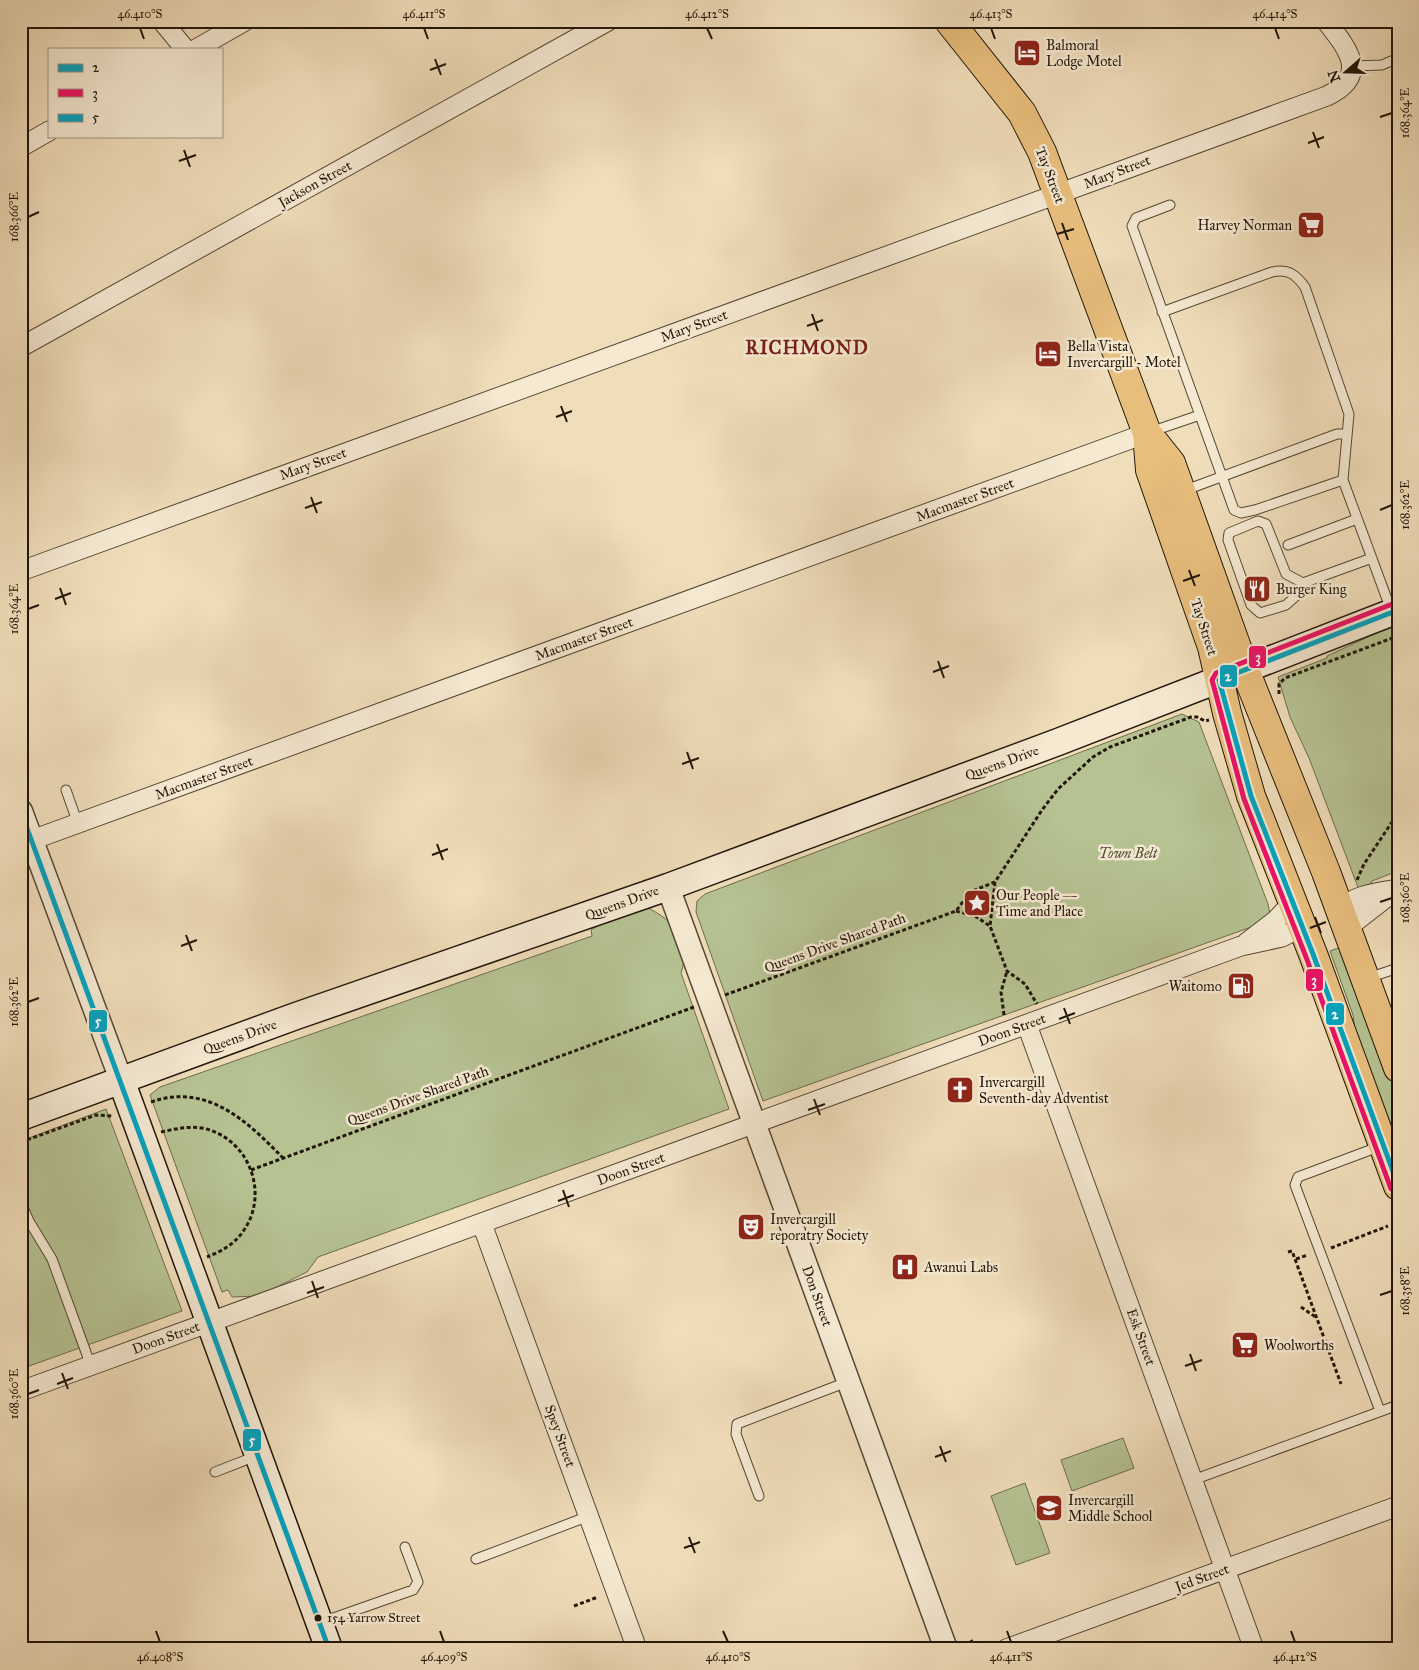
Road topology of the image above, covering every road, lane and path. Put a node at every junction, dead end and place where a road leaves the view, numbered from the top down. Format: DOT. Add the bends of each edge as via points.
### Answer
graph roads {
  1 [pos="162,21"];
  2 [pos="245,21"];
  3 [pos="608,21"];
  4 [pos="949,21"];
  5 [pos="1326,21"];
  6 [pos="184,48"];
  7 [pos="198,48"];
  8 [pos="1398,58"];
  9 [pos="1352,66"];
  10 [pos="48,132"];
  11 [pos="21,147"];
  12 [pos="1058,194"];
  13 [pos="1170,204"];
  14 [pos="1162,312"];
  15 [pos="21,347"];
  16 [pos="1200,415"];
  17 [pos="1147,433"];
  18 [pos="1346,434"];
  19 [pos="1222,477"];
  20 [pos="1343,480"];
  21 [pos="1180,492"];
  22 [pos="1255,510"];
  23 [pos="1357,520"];
  24 [pos="1254,522"];
  25 [pos="1288,545"];
  26 [pos="1372,558"];
  27 [pos="21,570"];
  28 [pos="1303,583"];
  29 [pos="1396,620"];
  30 [pos="1245,670"];
  31 [pos="1219,680"];
  32 [pos="1271,699"];
  33 [pos="1210,719"];
  34 [pos="66,790"];
  35 [pos="21,811"];
  36 [pos="1398,813"];
  37 [pos="78,824"];
  38 [pos="27,842"];
  39 [pos="1326,872"];
  40 [pos="995,882"];
  41 [pos="668,886"];
  42 [pos="1397,889"];
  43 [pos="1347,909"];
  44 [pos="956,910"];
  45 [pos="1298,914"];
  46 [pos="990,926"];
  47 [pos="1241,946"];
  48 [pos="1318,966"];
  49 [pos="1398,968"];
  50 [pos="1007,971"];
  51 [pos="1365,979"];
  52 [pos="721,996"];
  53 [pos="1037,1003"];
  54 [pos="698,1005"];
  55 [pos="1003,1015"];
  56 [pos="1027,1025"];
  57 [pos="1396,1058"];
  58 [pos="121,1080"];
  59 [pos="148,1103"];
  60 [pos="114,1116"];
  61 [pos="21,1117"];
  62 [pos="754,1124"];
  63 [pos="161,1132"];
  64 [pos="21,1142"];
  65 [pos="1383,1145"];
  66 [pos="284,1158"];
  67 [pos="252,1170"];
  68 [pos="1398,1186"];
  69 [pos="21,1203"];
  70 [pos="482,1224"];
  71 [pos="1388,1226"];
  72 [pos="1288,1252"];
  73 [pos="1320,1252"];
  74 [pos="207,1257"];
  75 [pos="1296,1259"];
  76 [pos="1301,1307"];
  77 [pos="1317,1318"];
  78 [pos="210,1323"];
  79 [pos="91,1366"];
  80 [pos="848,1382"];
  81 [pos="1341,1384"];
  82 [pos="21,1391"];
  83 [pos="1398,1405"];
  84 [pos="1380,1411"];
  85 [pos="258,1455"];
  86 [pos="215,1472"];
  87 [pos="1192,1480"];
  88 [pos="759,1496"];
  89 [pos="1398,1506"];
  90 [pos="589,1516"];
  91 [pos="405,1547"];
  92 [pos="476,1559"];
  93 [pos="1225,1569"];
  94 [pos="598,1597"];
  95 [pos="574,1606"];
  96 [pos="319,1623"];
  97 [pos="971,1640"];
  98 [pos="974,1646"];
  99 [pos="329,1649"];
  100 [pos="637,1649"];
  101 [pos="946,1649"];
  102 [pos="1006,1649"];
  103 [pos="1254,1649"];
  1 -- 6 [label="street"];
  2 -- 7 [label="street"];
  3 -- 15 [label="street, Jackson Street"];
  4 -- 12 [label="highway, Tay Street" via="1022,113 1036,138"];
  5 -- 9 [label="street" via="1347,49"];
  8 -- 9 [label="lane" via="1382,65"];
  9 -- 12 [label="street, Mary Street" via="1347,83 1327,96"];
  10 -- 11 [label="street"];
  12 -- 17 [label="highway, Tay Street"];
  12 -- 27 [label="street, Mary Street"];
  13 -- 14 [label="lane" via="1136,218 1132,226"];
  14 -- 16 [label="lane"];
  14 -- 18 [label="lane" via="1272,272 1280,270 1292,274 1305,287 1341,389 1350,418"];
  16 -- 17 [label="lane"];
  16 -- 19 [label="lane"];
  17 -- 21 [label="highway, Tay Street" via="1170,463"];
  17 -- 31 [label="highway, Tay Street" via="1150,470 1212,647"];
  17 -- 37 [label="street, Macmaster Street"];
  18 -- 19 [label="lane" via="1337,434"];
  18 -- 20 [label="lane"];
  19 -- 21 [label="lane"];
  19 -- 22 [label="lane" via="1234,510 1241,513"];
  20 -- 22 [label="lane"];
  20 -- 23 [label="lane"];
  21 -- 30 [label="highway, Tay Street"];
  22 -- 24 [label="lane"];
  23 -- 25 [label="lane"];
  23 -- 26 [label="lane"];
  24 -- 28 [label="lane" via="1268,525 1286,574"];
  24 -- 28 [label="lane" via="1231,531 1228,536 1253,609 1263,613 1286,605"];
  26 -- 28 [label="lane"];
  26 -- 29 [label="lane"];
  29 -- 30 [label="main road, Queens Drive"];
  29 -- 32 [label="path" via="1285,678 1279,684 1279,696"];
  30 -- 31 [label="main road, Queens Drive"];
  30 -- 39 [label="highway, Tay Street"];
  31 -- 41 [label="main road, Queens Drive"];
  31 -- 45 [label="highway, Tay Street" via="1251,796"];
  33 -- 40 [label="path" via="1205,721 1196,715 1110,747 1093,757 1071,776 1042,810"];
  34 -- 37 [label="lane"];
  35 -- 38 [label="street"];
  36 -- 43 [label="path" via="1364,864"];
  37 -- 38 [label="street, Macmaster Street"];
  38 -- 58 [label="street"];
  39 -- 43 [label="highway, Tay Street"];
  39 -- 45 [label="highway" via="1318,902"];
  40 -- 44 [label="path, Queens Drive Shared Path" via="970,892"];
  40 -- 46 [label="path"];
  41 -- 58 [label="main road, Queens Drive"];
  41 -- 62 [label="street, Don Street"];
  42 -- 43 [label="street" via="1350,900"];
  43 -- 48 [label="highway" via="1325,928"];
  43 -- 51 [label="highway, Tay Street"];
  44 -- 46 [label="path" via="975,916"];
  44 -- 52 [label="path, Queens Drive Shared Path"];
  45 -- 47 [label="street, Doon Street" via="1276,920"];
  45 -- 47 [label="street, Doon Street" via="1282,937"];
  45 -- 48 [label="highway, Tay Street"];
  46 -- 50 [label="path"];
  47 -- 56 [label="street, Doon Street"];
  48 -- 65 [label="highway, Tay Street"];
  49 -- 51 [label="lane"];
  50 -- 53 [label="path" via="1025,984"];
  50 -- 55 [label="path" via="1000,992"];
  51 -- 57 [label="highway, Tay Street"];
  54 -- 66 [label="path, Queens Drive Shared Path"];
  56 -- 62 [label="street, Doon Street"];
  56 -- 87 [label="street, Esk Street"];
  58 -- 61 [label="main road, Queens Drive"];
  58 -- 78 [label="main road"];
  59 -- 66 [label="path" via="161,1098 182,1097 226,1108 241,1117"];
  60 -- 64 [label="path" via="102,1112"];
  62 -- 70 [label="street, Doon Street"];
  62 -- 80 [label="street, Don Street"];
  63 -- 67 [label="path" via="185,1128 210,1130 238,1148"];
  65 -- 68 [label="highway, Tay Street"];
  65 -- 73 [label="lane" via="1296,1179 1295,1185"];
  66 -- 67 [label="path, Queens Drive Shared Path"];
  67 -- 74 [label="path" via="256,1191 249,1222 229,1246"];
  69 -- 79 [label="lane" via="52,1259"];
  70 -- 78 [label="street, Doon Street"];
  70 -- 90 [label="street, Spey Street"];
  71 -- 73 [label="path"];
  72 -- 75 [label="path" via="1292,1251"];
  73 -- 75 [label="path"];
  73 -- 84 [label="lane"];
  75 -- 77 [label="path"];
  76 -- 77 [label="path"];
  77 -- 81 [label="path"];
  78 -- 79 [label="street, Doon Street"];
  78 -- 85 [label="main road"];
  79 -- 82 [label="street, Doon Street"];
  80 -- 88 [label="lane" via="737,1424 736,1434"];
  80 -- 101 [label="street, Don Street"];
  83 -- 84 [label="lane"];
  84 -- 87 [label="lane"];
  85 -- 86 [label="lane"];
  85 -- 96 [label="main road"];
  87 -- 93 [label="street, Esk Street"];
  89 -- 93 [label="street, Jed Street"];
  90 -- 92 [label="lane"];
  90 -- 100 [label="street, Spey Street"];
  91 -- 96 [label="lane" via="418,1582 413,1590"];
  93 -- 102 [label="street, Jed Street"];
  93 -- 103 [label="street, Esk Street"];
  94 -- 95 [label="path"];
  96 -- 99 [label="main road"];
  97 -- 98 [label="path"];
}
